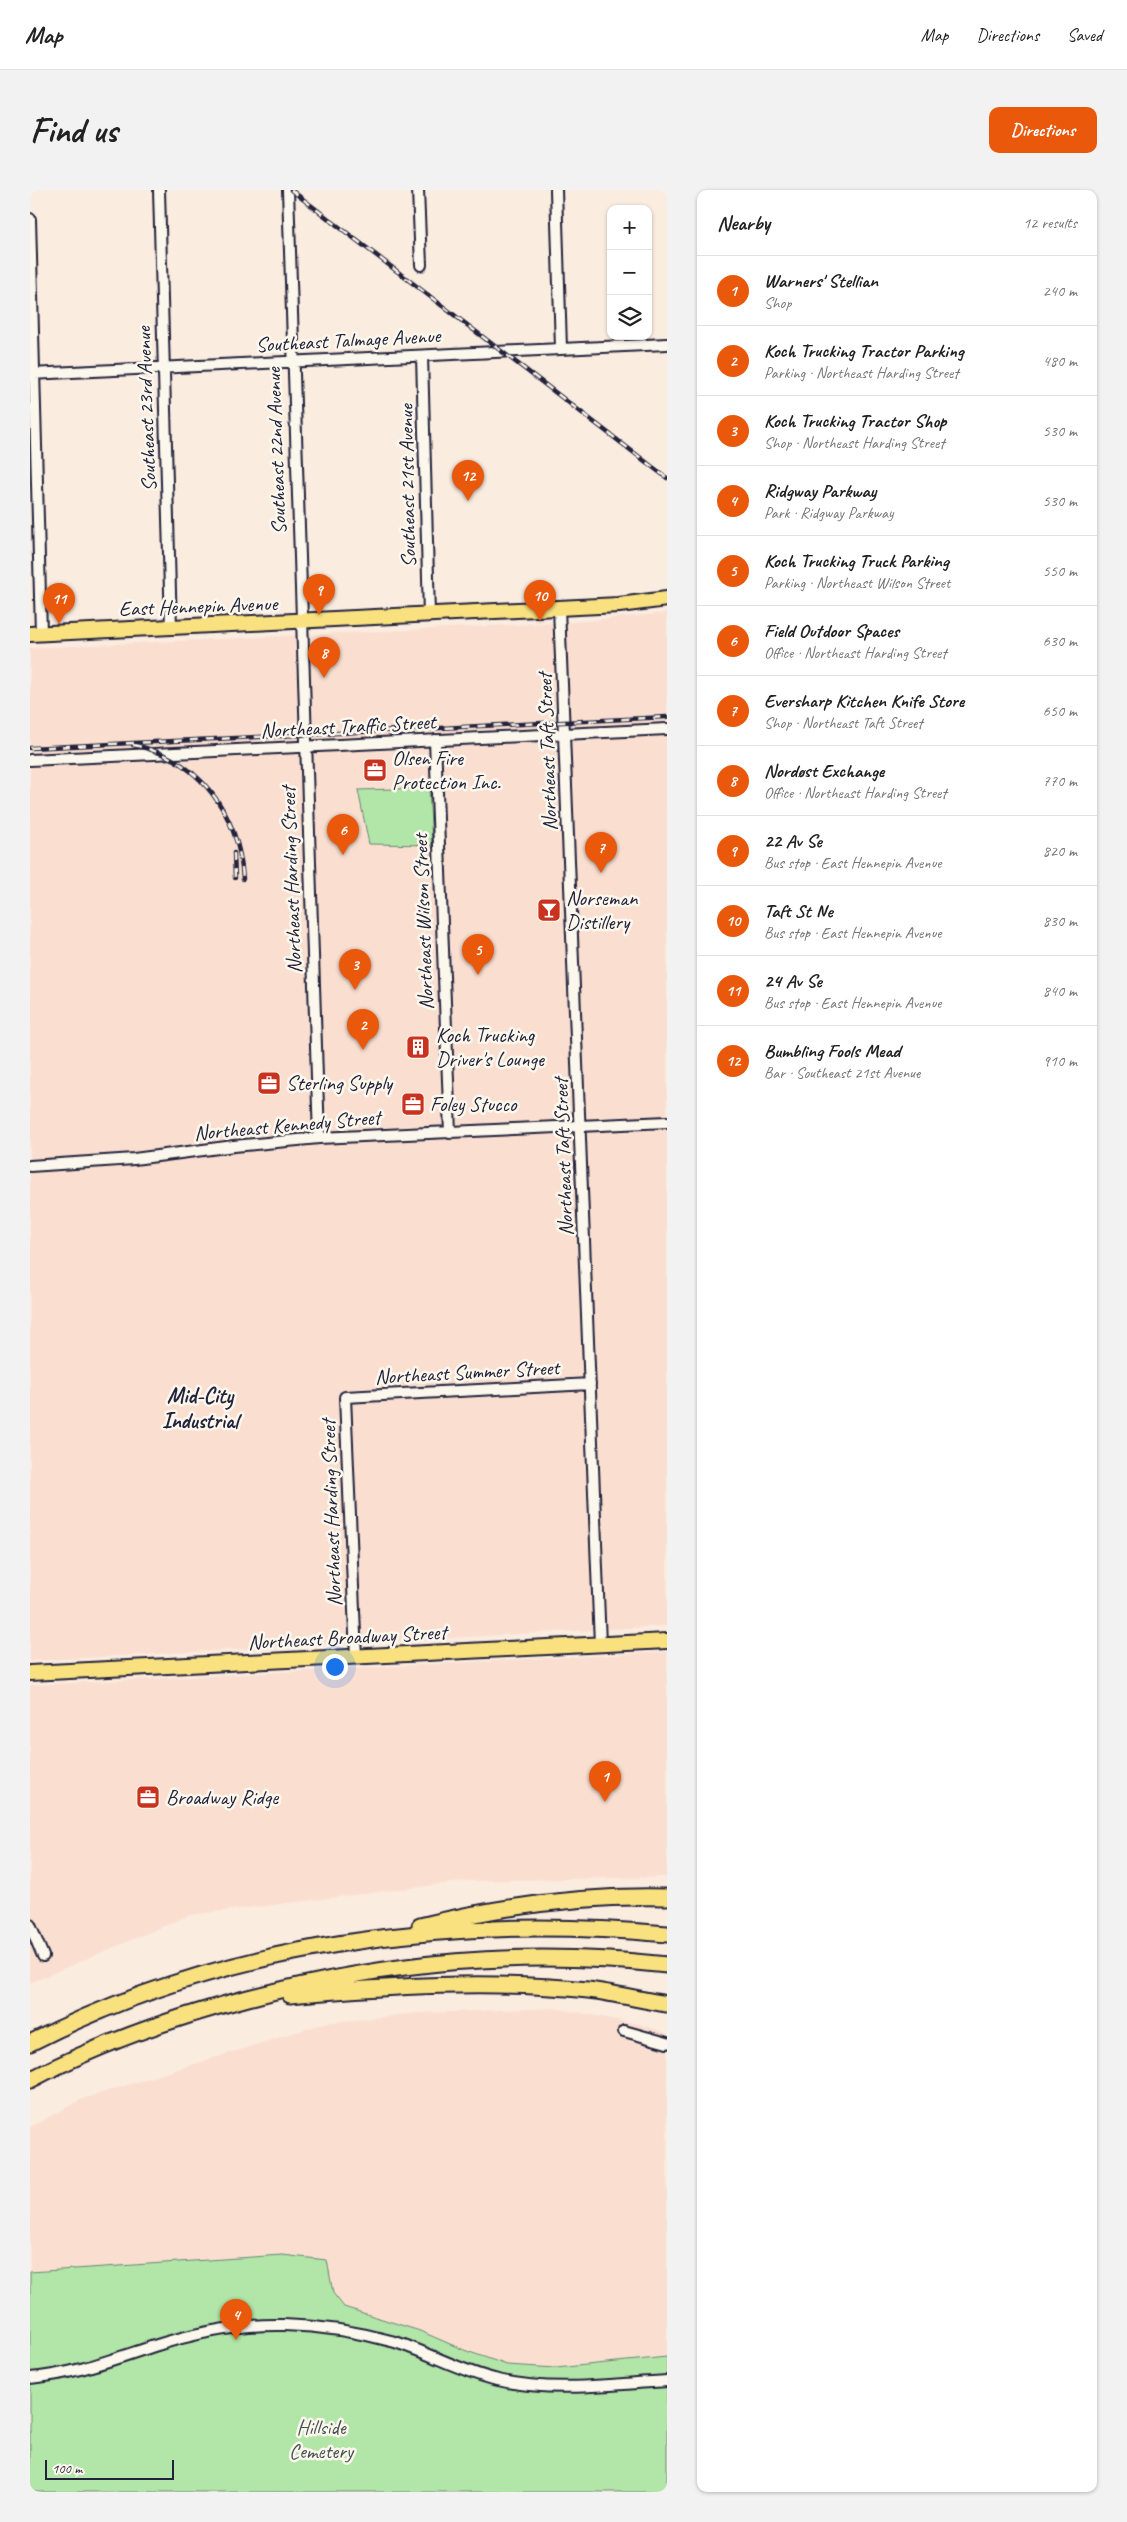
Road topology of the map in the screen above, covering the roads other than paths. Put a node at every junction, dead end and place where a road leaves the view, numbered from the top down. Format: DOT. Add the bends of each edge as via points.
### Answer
graph roads {
  1 [pos="159,190"];
  2 [pos="288,190"];
  3 [pos="418,190"];
  4 [pos="556,190"];
  5 [pos="30,219"];
  6 [pos="421,265"];
  7 [pos="667,344"];
  8 [pos="561,348"];
  9 [pos="422,356"];
  10 [pos="292,362"];
  11 [pos="163,368"];
  12 [pos="32,374"];
  13 [pos="667,599"];
  14 [pos="559,608"];
  15 [pos="429,615"];
  16 [pos="301,622"];
  17 [pos="171,628"];
  18 [pos="35,634"];
  19 [pos="667,729"];
  20 [pos="565,734"];
  21 [pos="435,740"];
  22 [pos="305,746"];
  23 [pos="30,760"];
  24 [pos="667,1122"];
  25 [pos="580,1126"];
  26 [pos="450,1133"];
  27 [pos="319,1138"];
  28 [pos="30,1166"];
  29 [pos="590,1384"];
  30 [pos="345,1397"];
  31 [pos="667,1641"];
  32 [pos="600,1644"];
  33 [pos="356,1657"];
  34 [pos="30,1673"];
  35 [pos="667,1897"];
  36 [pos="30,1925"];
  37 [pos="667,1934"];
  38 [pos="378,1937"];
  39 [pos="42,1956"];
  40 [pos="667,1965"];
  41 [pos="229,2003"];
  42 [pos="667,2004"];
  43 [pos="624,2031"];
  44 [pos="30,2043"];
  45 [pos="667,2043"];
  46 [pos="30,2080"];
  47 [pos="30,2378"];
  48 [pos="667,2381"];
  1 -- 11 [label="street, Southeast 23rd Avenue"];
  2 -- 10 [label="street, Southeast 22nd Avenue"];
  3 -- 6 [label="street"];
  4 -- 8 [label="street"];
  5 -- 12 [label="street"];
  7 -- 8 [label="street, Southeast Talmage Avenue"];
  8 -- 9 [label="street, Southeast Talmage Avenue"];
  9 -- 10 [label="street, Southeast Talmage Avenue"];
  9 -- 15 [label="street, Southeast 21st Avenue"];
  10 -- 11 [label="street, Southeast Talmage Avenue"];
  10 -- 16 [label="street, Southeast 22nd Avenue"];
  11 -- 12 [label="street, Southeast Talmage Avenue"];
  11 -- 17 [label="street, Southeast 23rd Avenue"];
  12 -- 18 [label="street"];
  13 -- 14 [label="main road, East Hennepin Avenue"];
  14 -- 15 [label="main road, East Hennepin Avenue"];
  14 -- 20 [label="street, Northeast Taft Street"];
  15 -- 16 [label="main road, East Hennepin Avenue"];
  16 -- 17 [label="main road, East Hennepin Avenue"];
  16 -- 22 [label="street, Northeast Harding Street"];
  17 -- 18 [label="main road, East Hennepin Avenue"];
  19 -- 20 [label="street, Northeast Traffic Street"];
  20 -- 21 [label="street, Northeast Traffic Street"];
  20 -- 25 [label="street, Northeast Taft Street"];
  21 -- 22 [label="street, Northeast Traffic Street"];
  21 -- 26 [label="street, Northeast Wilson Street"];
  22 -- 23 [label="street, Northeast Traffic Street"];
  22 -- 27 [label="street, Northeast Harding Street"];
  24 -- 25 [label="street, Northeast Kennedy Street"];
  25 -- 26 [label="street, Northeast Kennedy Street"];
  25 -- 29 [label="street, Northeast Taft Street"];
  26 -- 27 [label="street, Northeast Kennedy Street"];
  27 -- 28 [label="street, Northeast Kennedy Street" via="134,1160"];
  29 -- 30 [label="street, Northeast Summer Street"];
  29 -- 32 [label="street, Northeast Taft Street"];
  30 -- 33 [label="street, Northeast Harding Street"];
  31 -- 32 [label="main road, Northeast Broadway Street"];
  32 -- 33 [label="main road, Northeast Broadway Street"];
  33 -- 34 [label="main road, Northeast Broadway Street"];
  35 -- 38 [label="highway" via="628,1896 543,1903 471,1914"];
  36 -- 39 [label="street"];
  37 -- 38 [label="highway" via="547,1927"];
  38 -- 44 [label="highway" via="296,1952 207,1974 110,2007"];
  40 -- 41 [label="highway" via="559,1957 496,1957 358,1973"];
  41 -- 42 [label="highway" via="351,1990 472,1983 589,1990"];
  41 -- 46 [label="highway" via="124,2036"];
  43 -- 45 [label="street"];
  47 -- 48 [label="street" via="82,2370 154,2346 222,2330 282,2325 333,2329 381,2339 456,2368 513,2383 558,2387"];
}
